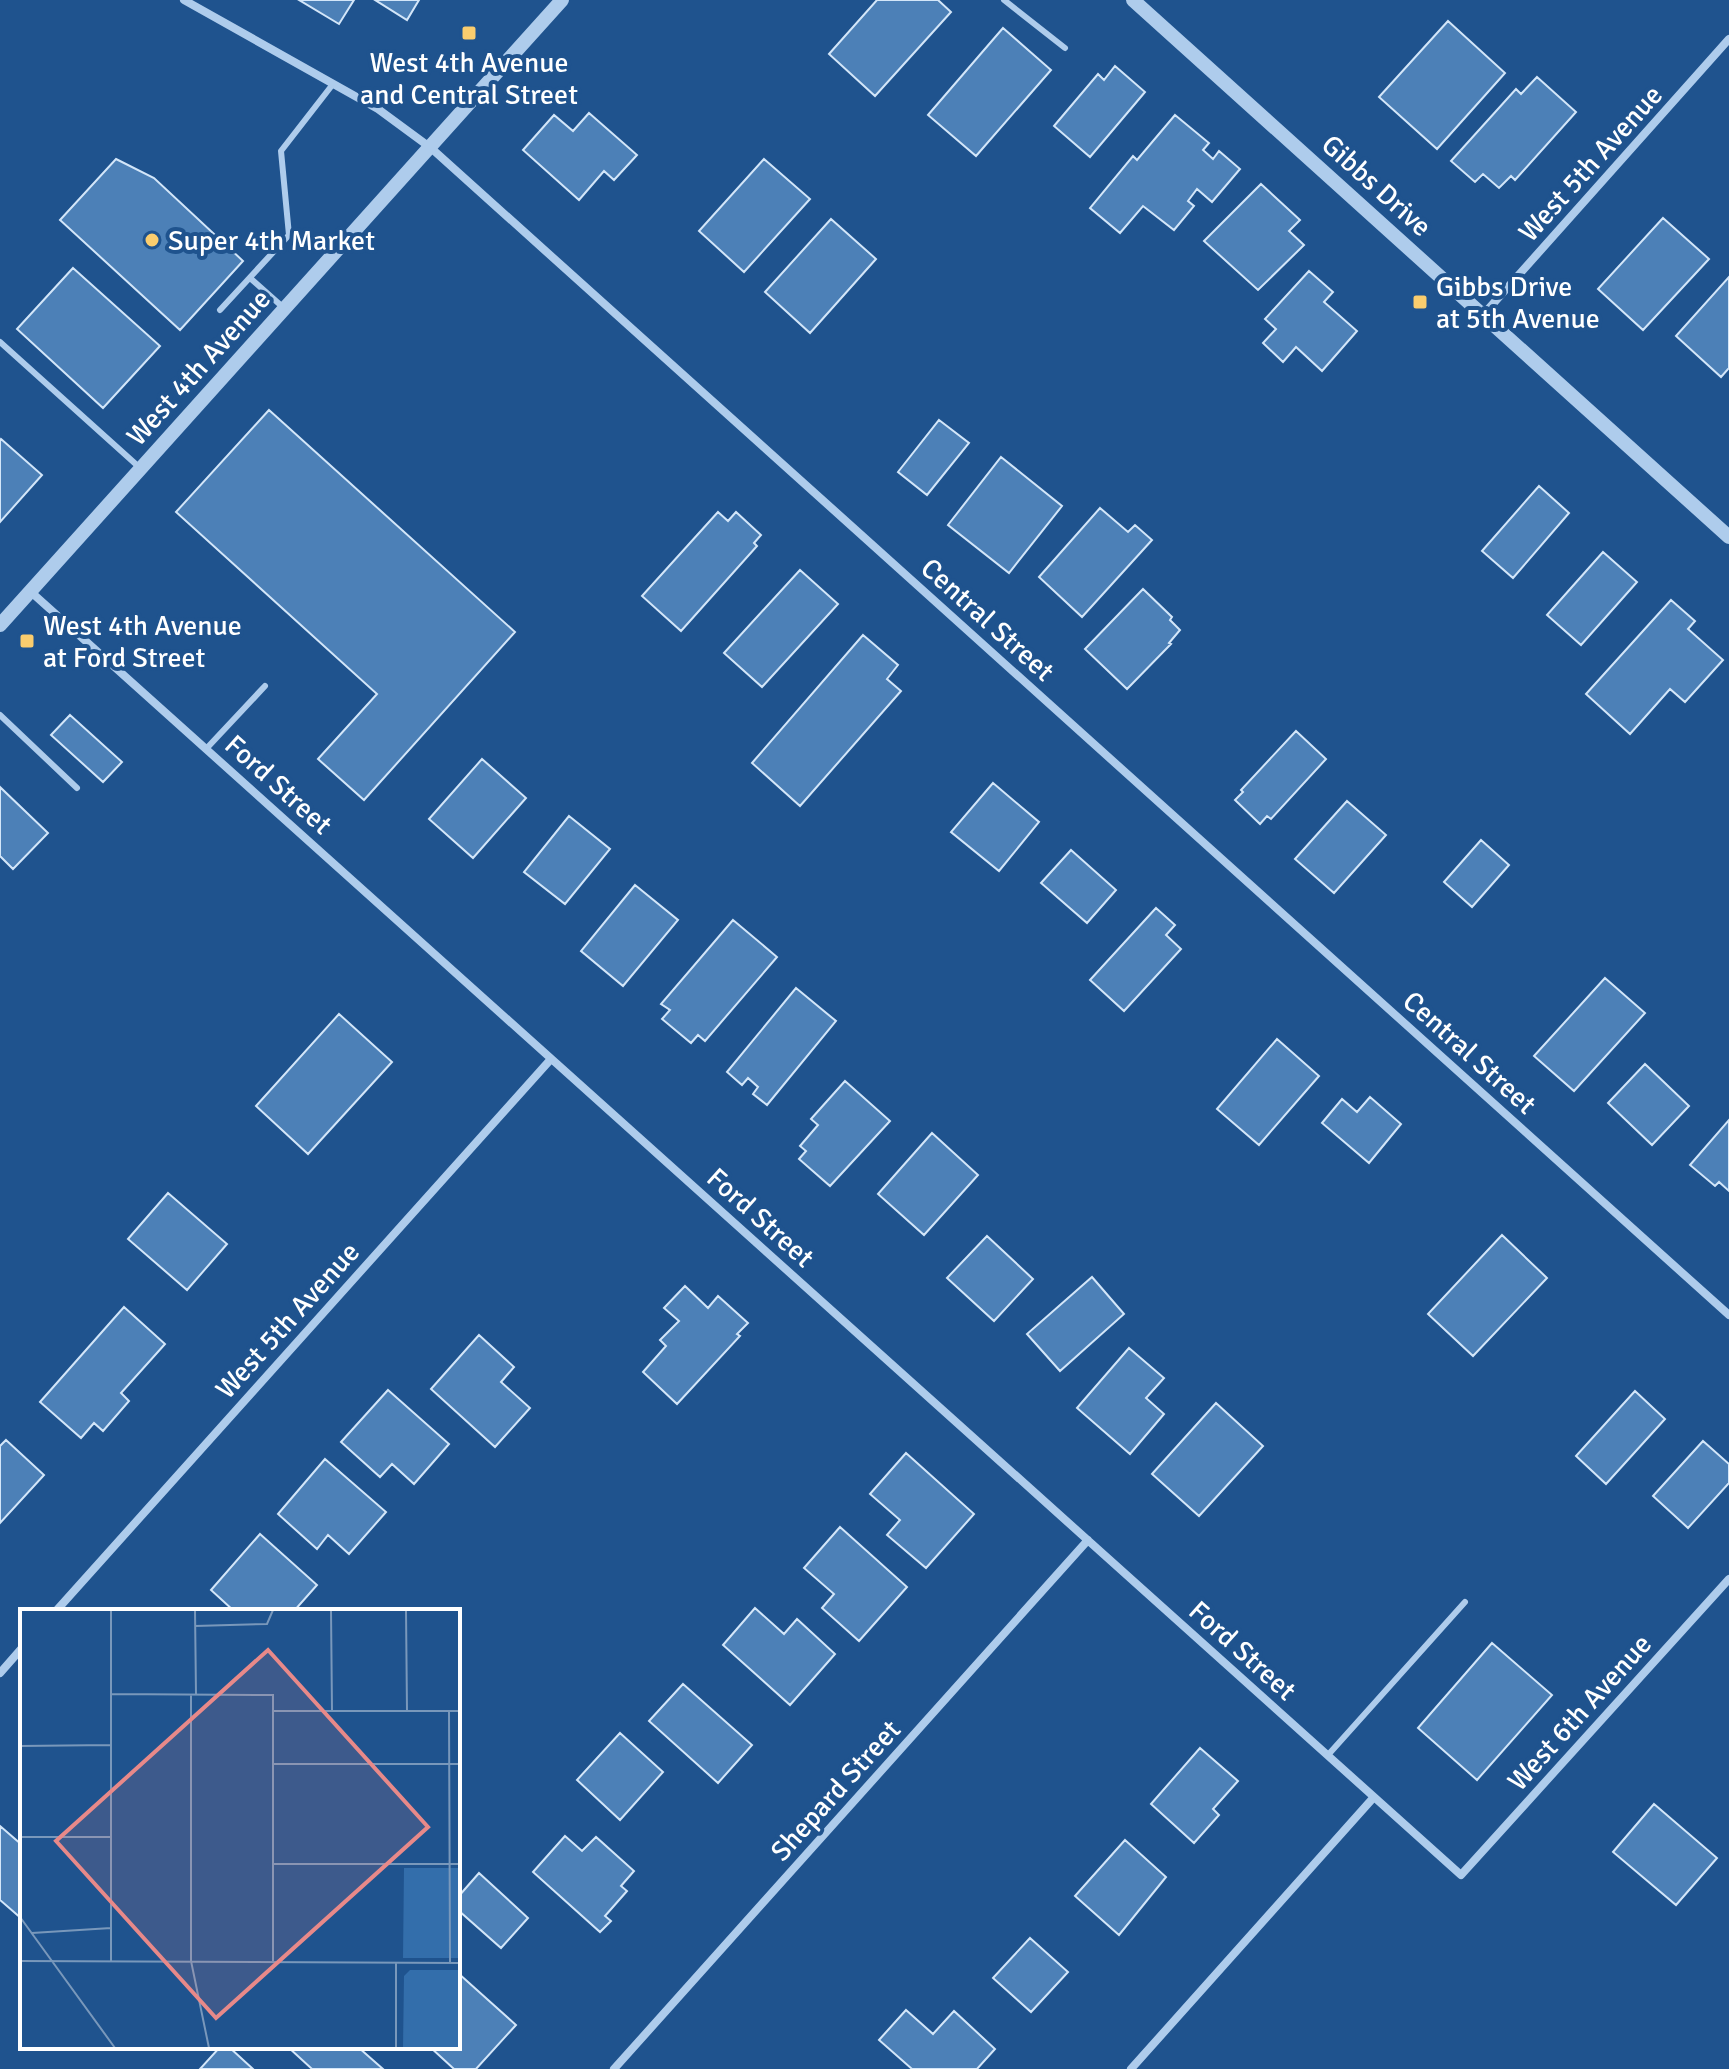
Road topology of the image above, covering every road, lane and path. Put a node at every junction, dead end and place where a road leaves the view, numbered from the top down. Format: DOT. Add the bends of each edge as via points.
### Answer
graph roads {
  1 [pos="184,0"];
  2 [pos="562,0"];
  3 [pos="1004,0"];
  4 [pos="1133,0"];
  5 [pos="1729,39"];
  6 [pos="1065,48"];
  7 [pos="333,84"];
  8 [pos="431,148"];
  9 [pos="250,278"];
  10 [pos="285,309"];
  11 [pos="220,310"];
  12 [pos="1483,315"];
  13 [pos="0,342"];
  14 [pos="142,469"];
  15 [pos="1729,537"];
  16 [pos="31,592"];
  17 [pos="0,625"];
  18 [pos="265,686"];
  19 [pos="0,715"];
  20 [pos="206,749"];
  21 [pos="77,788"];
  22 [pos="551,1059"];
  23 [pos="1729,1315"];
  24 [pos="1088,1540"];
  25 [pos="1729,1579"];
  26 [pos="1465,1602"];
  27 [pos="58,1609"];
  28 [pos="20,1650"];
  29 [pos="0,1673"];
  30 [pos="1328,1755"];
  31 [pos="1374,1797"];
  32 [pos="1461,1875"];
  33 [pos="614,2069"];
  34 [pos="1131,2069"];
  1 -- 7 [label="street, Central Street"];
  2 -- 8 [label="street, West 4th Avenue"];
  3 -- 6 [label="lane"];
  4 -- 12 [label="street, Gibbs Drive"];
  5 -- 12 [label="street, West 5th Avenue"];
  7 -- 8 [label="street, Central Street"];
  7 -- 9 [label="lane" via="281,151 289,235"];
  8 -- 10 [label="street, West 4th Avenue"];
  8 -- 23 [label="street, Central Street"];
  9 -- 10 [label="lane"];
  9 -- 11 [label="lane"];
  10 -- 14 [label="street, West 4th Avenue"];
  12 -- 15 [label="street, Gibbs Drive"];
  13 -- 14 [label="lane"];
  14 -- 16 [label="street, West 4th Avenue"];
  16 -- 17 [label="street, West 4th Avenue"];
  16 -- 20 [label="street, Ford Street"];
  18 -- 20 [label="lane"];
  19 -- 21 [label="lane"];
  20 -- 22 [label="street, Ford Street"];
  22 -- 24 [label="street, Ford Street"];
  22 -- 27 [label="street, West 5th Avenue"];
  24 -- 30 [label="street, Ford Street"];
  24 -- 33 [label="street, Shepard Street"];
  25 -- 32 [label="street, West 6th Avenue"];
  26 -- 30 [label="lane"];
  28 -- 29 [label="street"];
  30 -- 31 [label="street, Ford Street"];
  31 -- 32 [label="street, Ford Street"];
  31 -- 34 [label="street"];
}
